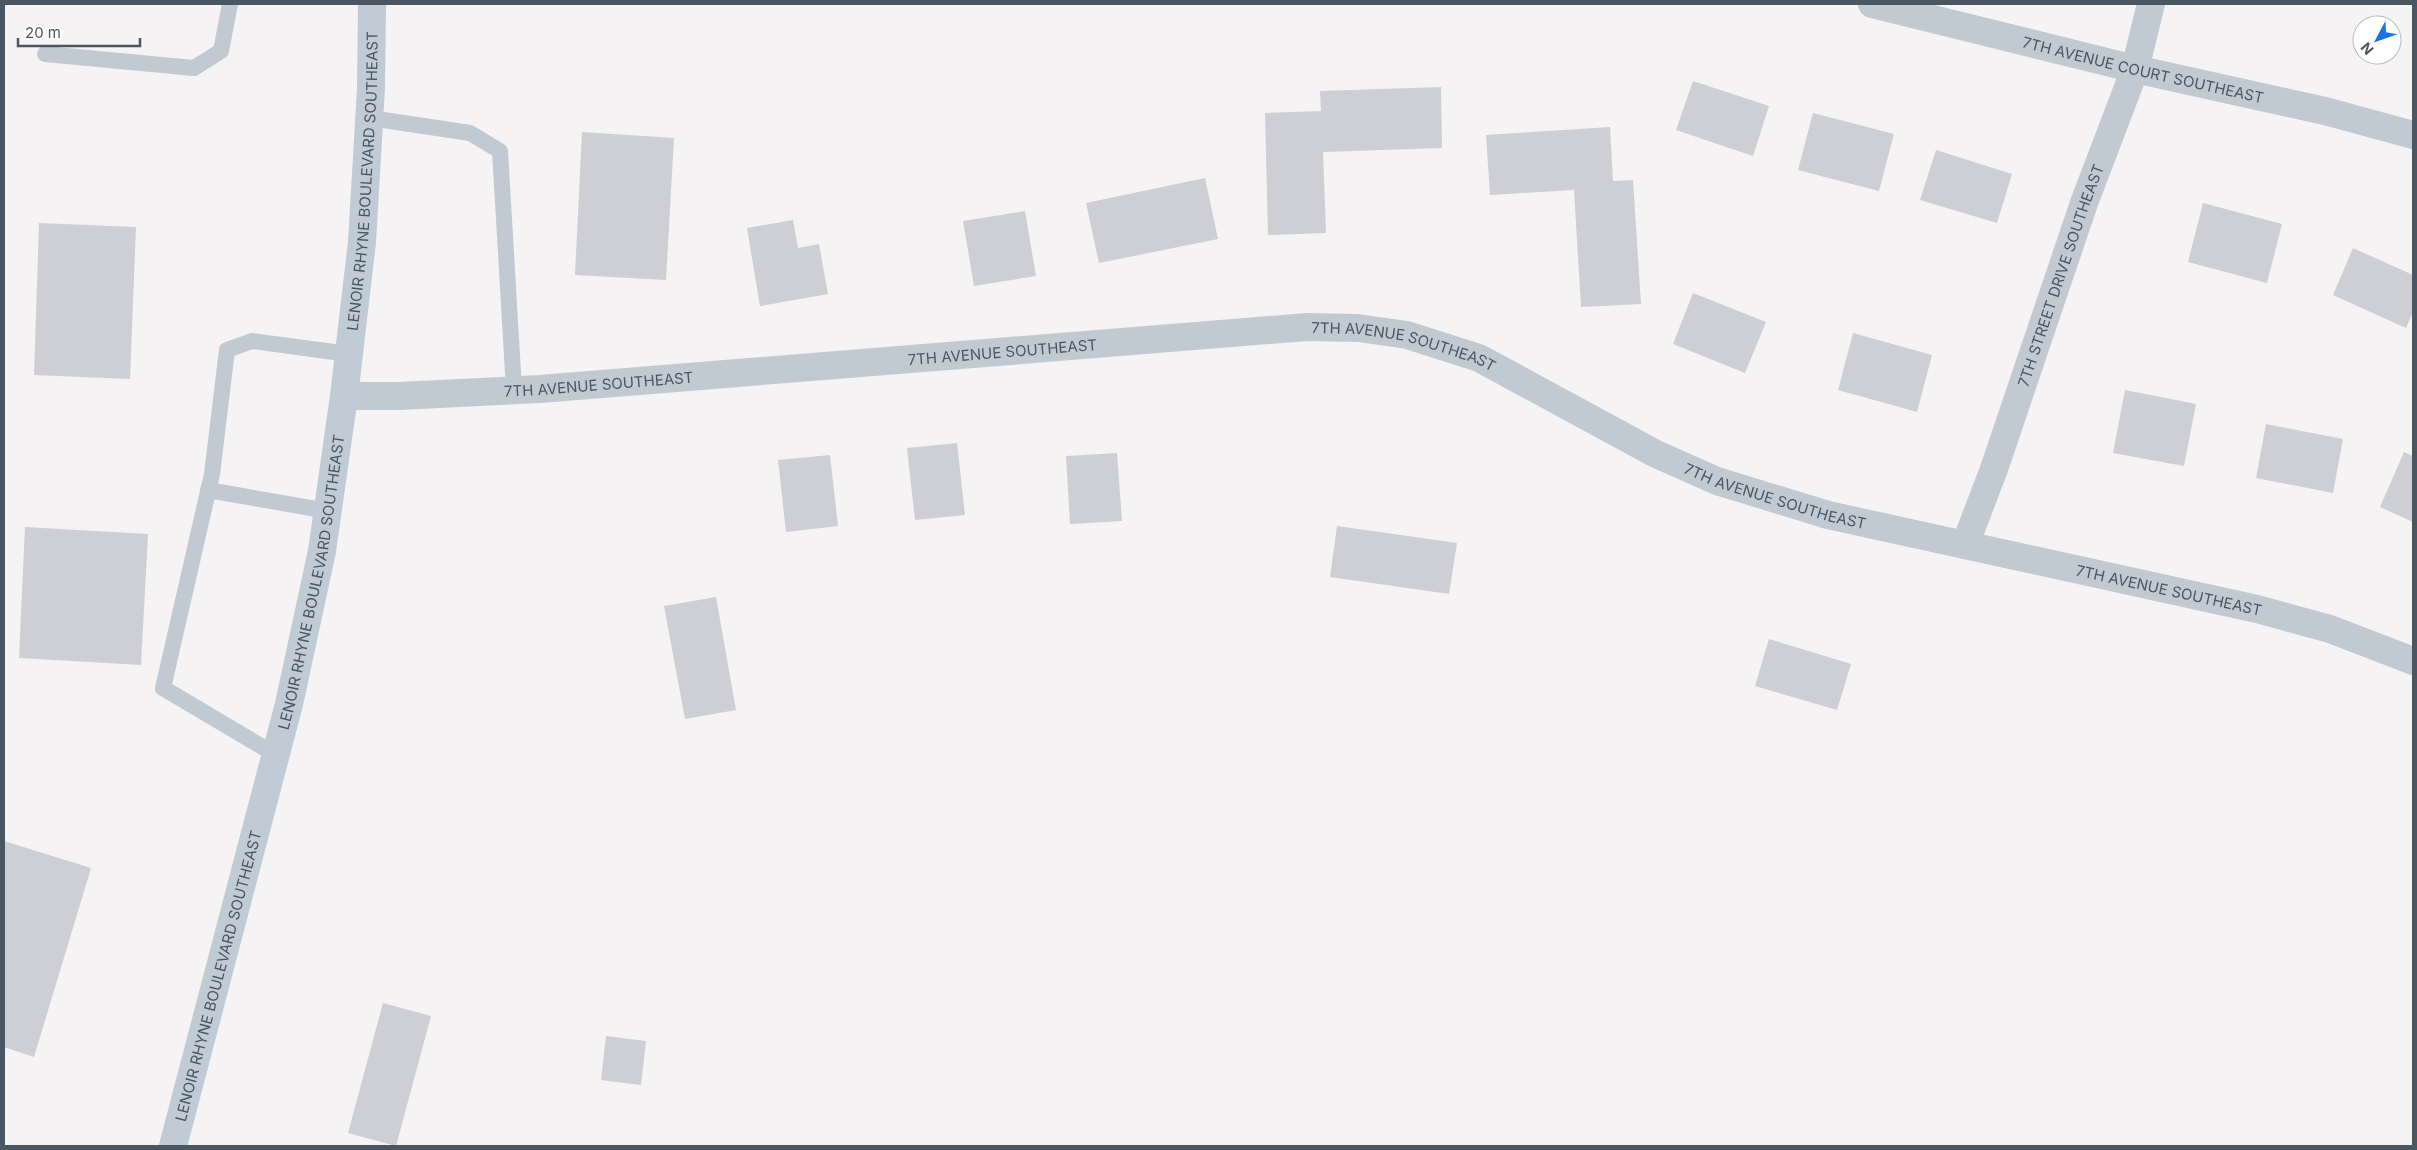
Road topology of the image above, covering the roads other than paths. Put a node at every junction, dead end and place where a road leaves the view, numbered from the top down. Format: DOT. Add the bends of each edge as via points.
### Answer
graph roads {
  1 [pos="230,4"];
  2 [pos="372,4"];
  3 [pos="1872,4"];
  4 [pos="2151,4"];
  5 [pos="45,54"];
  6 [pos="2135,69"];
  7 [pos="370,118"];
  8 [pos="2413,135"];
  9 [pos="349,354"];
  10 [pos="514,390"];
  11 [pos="344,396"];
  12 [pos="208,490"];
  13 [pos="328,511"];
  14 [pos="1965,546"];
  15 [pos="2413,661"];
  16 [pos="276,755"];
  17 [pos="173,1146"];
  1 -- 5 [label="lane" via="221,51 194,68"];
  2 -- 7 [label="main road, LENOIR RHYNE BOULEVARD SOUTHEAST"];
  3 -- 6 [label="street, 7TH AVENUE COURT SOUTHEAST"];
  4 -- 6 [label="street, 7TH STREET DRIVE SOUTHEAST"];
  6 -- 8 [label="street, 7TH AVENUE COURT SOUTHEAST" via="2325,111"];
  6 -- 14 [label="street, 7TH STREET DRIVE SOUTHEAST" via="2084,203"];
  7 -- 9 [label="main road, LENOIR RHYNE BOULEVARD SOUTHEAST" via="362,242"];
  7 -- 10 [label="lane" via="470,133 500,152"];
  9 -- 11 [label="main road, LENOIR RHYNE BOULEVARD SOUTHEAST"];
  9 -- 12 [label="lane" via="252,341 227,350"];
  10 -- 11 [label="street, 7TH AVENUE SOUTHEAST"];
  10 -- 14 [label="street, 7TH AVENUE SOUTHEAST" via="1308,327 1358,328 1407,336 1479,358 1656,454 1716,481 1828,515"];
  11 -- 13 [label="main road, LENOIR RHYNE BOULEVARD SOUTHEAST"];
  12 -- 13 [label="lane"];
  12 -- 16 [label="lane" via="163,688"];
  13 -- 16 [label="main road, LENOIR RHYNE BOULEVARD SOUTHEAST"];
  14 -- 15 [label="street, 7TH AVENUE SOUTHEAST" via="2257,609 2330,630"];
  16 -- 17 [label="main road, LENOIR RHYNE BOULEVARD SOUTHEAST"];
}
